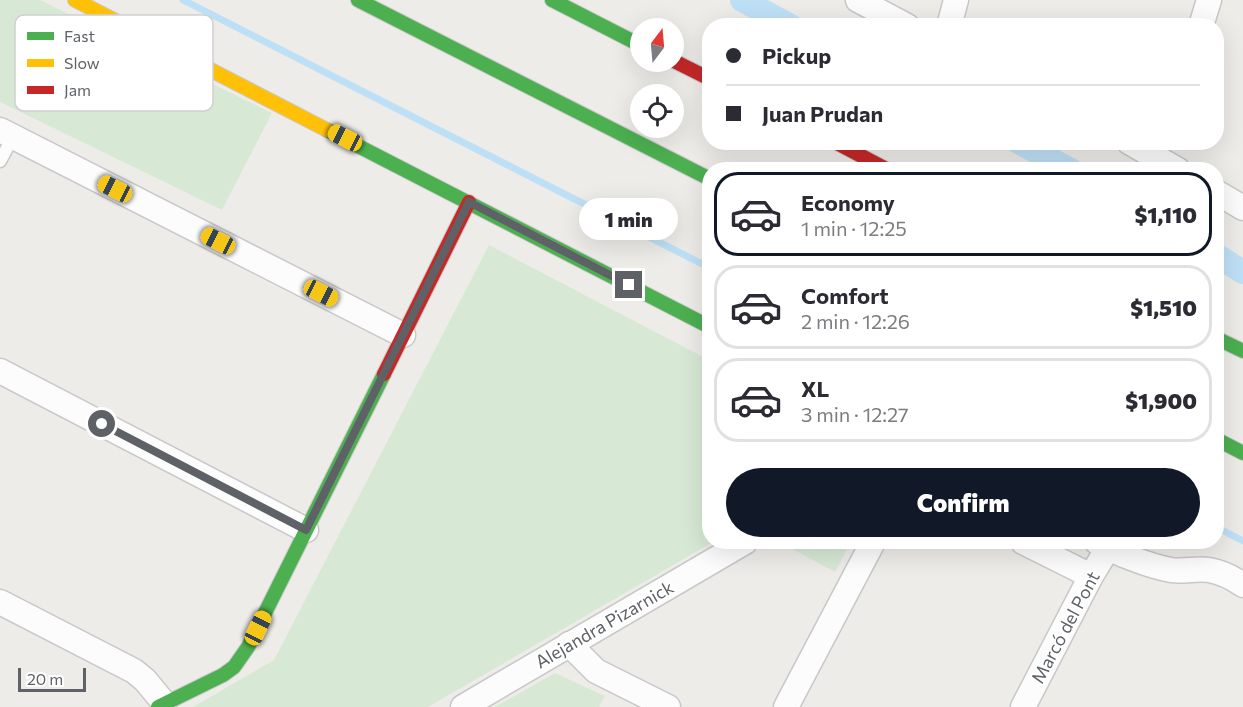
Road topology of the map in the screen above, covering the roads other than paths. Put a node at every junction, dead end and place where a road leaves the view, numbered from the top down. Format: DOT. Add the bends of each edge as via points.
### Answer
graph roads {
  1 [pos="75,0"];
  2 [pos="358,0"];
  3 [pos="552,0"];
  4 [pos="858,0"];
  5 [pos="956,0"];
  6 [pos="1209,0"];
  7 [pos="104,15"];
  8 [pos="892,18"];
  9 [pos="951,18"];
  10 [pos="1203,18"];
  11 [pos="630,40"];
  12 [pos="684,66"];
  13 [pos="213,71"];
  14 [pos="702,75"];
  15 [pos="6,134"];
  16 [pos="850,150"];
  17 [pos="1150,150"];
  18 [pos="1168,157"];
  19 [pos="0,161"];
  20 [pos="873,162"];
  21 [pos="702,175"];
  22 [pos="1224,197"];
  23 [pos="469,202"];
  24 [pos="1243,208"];
  25 [pos="702,323"];
  26 [pos="1224,333"];
  27 [pos="403,335"];
  28 [pos="1243,340"];
  29 [pos="1224,342"];
  30 [pos="1243,351"];
  31 [pos="0,371"];
  32 [pos="1224,443"];
  33 [pos="1243,453"];
  34 [pos="306,530"];
  35 [pos="733,549"];
  36 [pos="869,549"];
  37 [pos="1037,549"];
  38 [pos="1101,549"];
  39 [pos="1112,549"];
  40 [pos="1091,576"];
  41 [pos="1243,585"];
  42 [pos="0,602"];
  43 [pos="569,644"];
  44 [pos="161,705"];
  45 [pos="463,707"];
  46 [pos="668,707"];
  47 [pos="786,707"];
  48 [pos="1023,707"];
  1 -- 7 [label="main road"];
  2 -- 21 [label="main road"];
  3 -- 11 [label="main road"];
  4 -- 8 [label="street"];
  5 -- 9 [label="street"];
  6 -- 10 [label="street"];
  12 -- 14 [label="main road"];
  13 -- 23 [label="main road"];
  15 -- 19 [label="lane"];
  15 -- 27 [label="street"];
  16 -- 20 [label="main road"];
  17 -- 18 [label="street"];
  22 -- 24 [label="street"];
  23 -- 25 [label="main road"];
  23 -- 27 [label="main road"];
  26 -- 28 [label="main road"];
  27 -- 34 [label="main road"];
  29 -- 30 [label="main road"];
  31 -- 34 [label="street"];
  32 -- 33 [label="main road"];
  34 -- 44 [label="main road" via="248,647 234,667"];
  35 -- 43 [label="street, Alejandra Pizarnick"];
  36 -- 47 [label="street"];
  37 -- 40 [label="street"];
  38 -- 40 [label="street, Marcó del Pont"];
  39 -- 41 [label="street" via="1172,570 1209,570"];
  40 -- 48 [label="street, Marcó del Pont"];
  42 -- 44 [label="street" via="134,671 145,680"];
  43 -- 45 [label="street, Alejandra Pizarnick"];
  43 -- 46 [label="street" via="596,671"];
}
